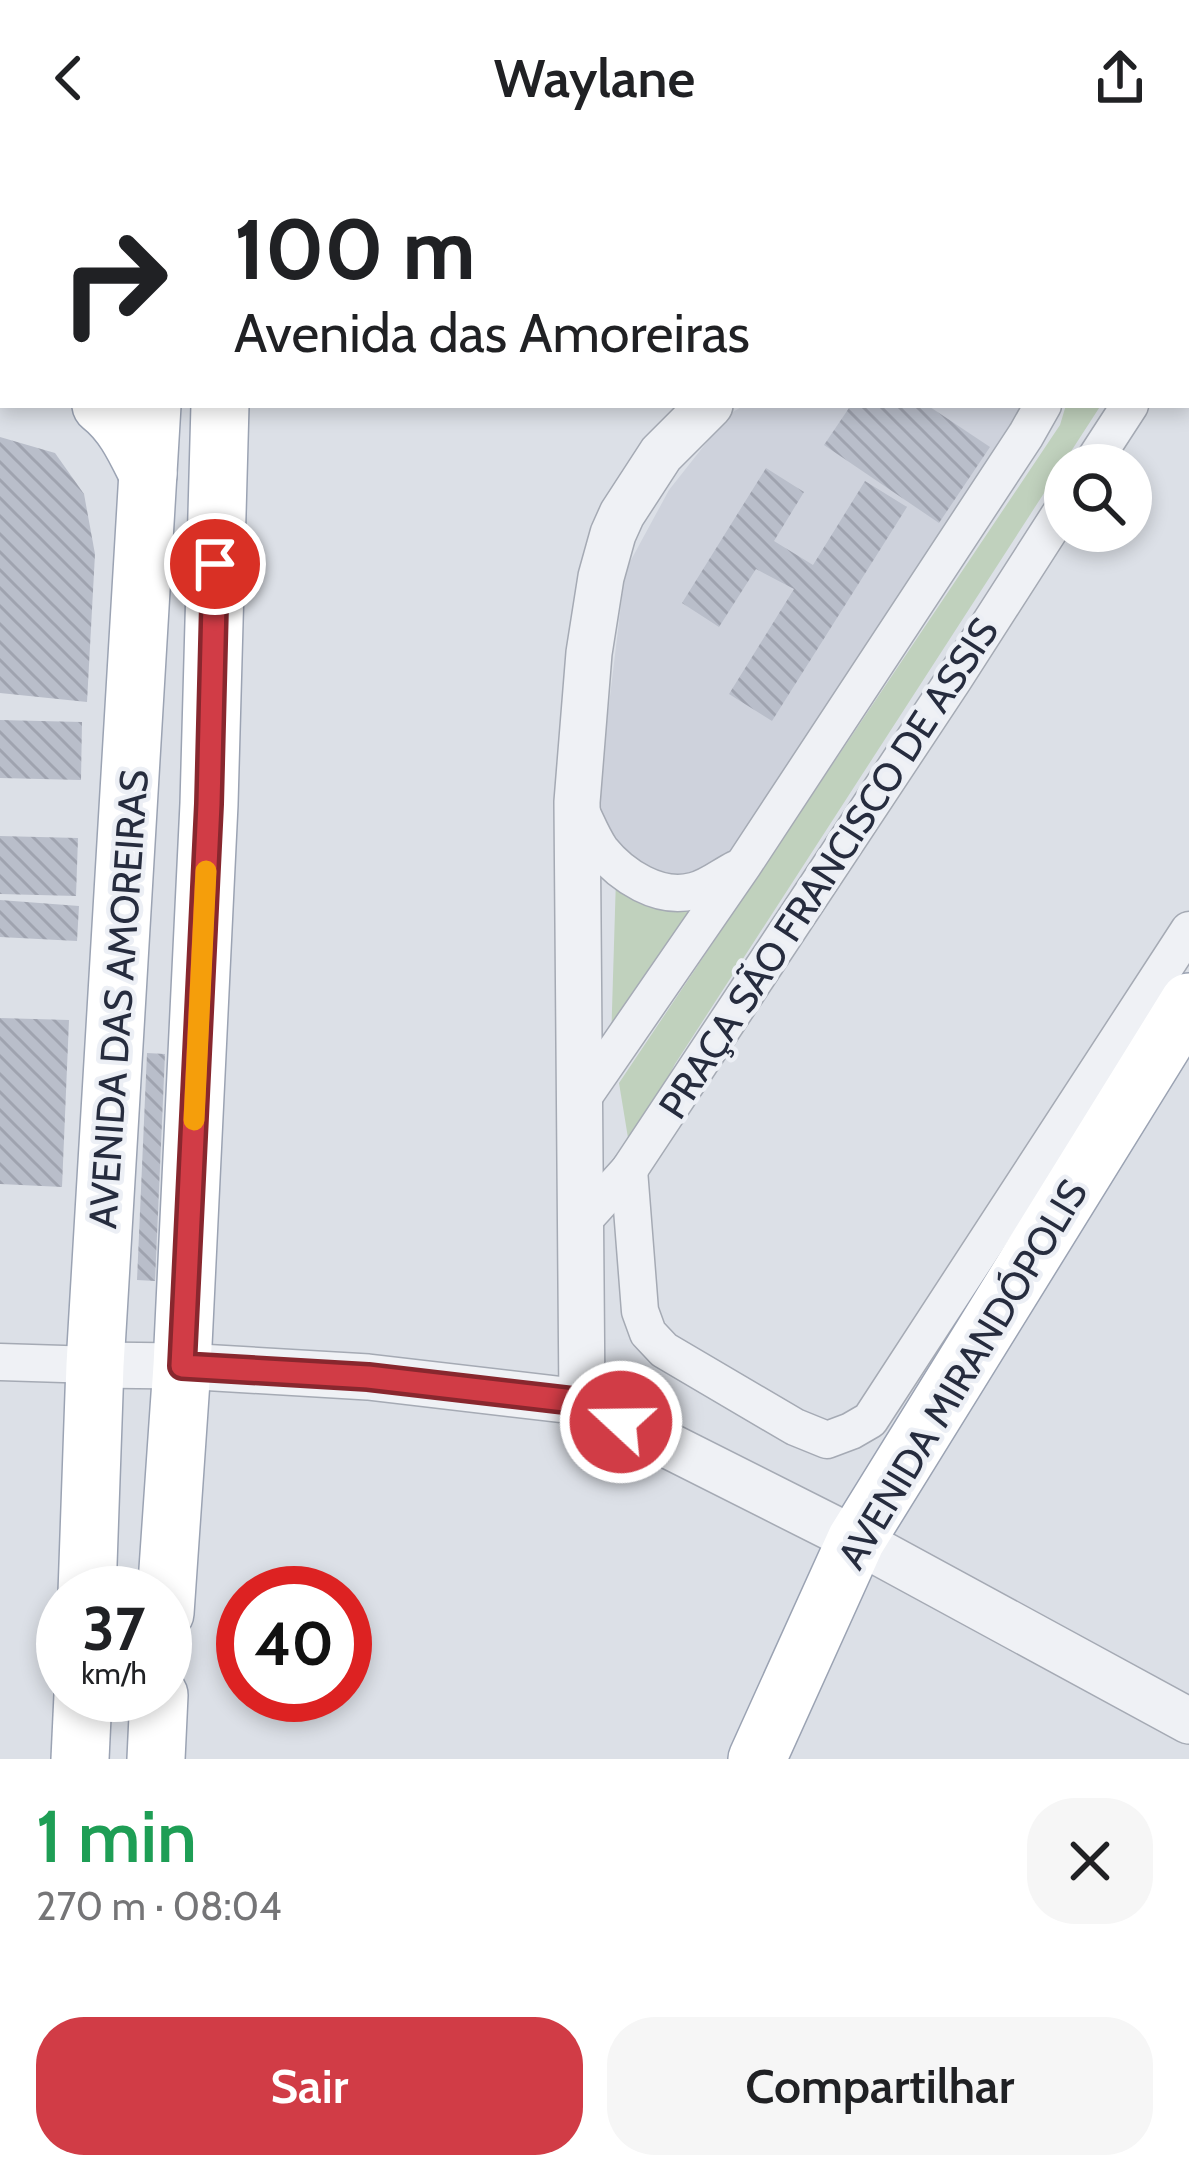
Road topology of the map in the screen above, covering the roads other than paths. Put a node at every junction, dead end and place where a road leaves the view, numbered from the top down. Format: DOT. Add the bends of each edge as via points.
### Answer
graph roads {
  1 [pos="105,408"];
  2 [pos="152,408"];
  3 [pos="220,408"];
  4 [pos="237,408"];
  5 [pos="707,408"];
  6 [pos="1041,408"];
  7 [pos="1128,408"];
  8 [pos="1105,444"];
  9 [pos="218,468"];
  10 [pos="148,474"];
  11 [pos="1044,539"];
  12 [pos="577,802"];
  13 [pos="744,864"];
  14 [pos="1189,930"];
  15 [pos="1189,1002"];
  16 [pos="1189,1062"];
  17 [pos="580,1102"];
  18 [pos="629,1170"];
  19 [pos="581,1223"];
  20 [pos="0,1362"];
  21 [pos="95,1365"];
  22 [pos="182,1366"];
  23 [pos="582,1402"];
  24 [pos="870,1548"];
  25 [pos="88,1566"];
  26 [pos="168,1566"];
  27 [pos="1189,1721"];
  28 [pos="81,1722"];
  29 [pos="158,1722"];
  30 [pos="80,1759"];
  31 [pos="156,1759"];
  32 [pos="757,1759"];
  33 [pos="794,1759"];
  1 -- 10 [label="main road"];
  2 -- 10 [label="main road, AVENIDA DAS AMOREIRAS"];
  3 -- 9 [label="main road, AVENIDA DAS AMOREIRAS"];
  4 -- 9 [label="main road"];
  5 -- 12 [label="street" via="661,454 613,535 589,653"];
  6 -- 13 [label="street, PRAÇA SÃO FRANCISCO DE ASSIS"];
  7 -- 8 [label="street"];
  9 -- 22 [label="main road, AVENIDA DAS AMOREIRAS"];
  10 -- 21 [label="main road, AVENIDA DAS AMOREIRAS"];
  11 -- 18 [label="street, PRAÇA SÃO FRANCISCO DE ASSIS"];
  12 -- 13 [label="street, PRAÇA SÃO FRANCISCO DE ASSIS" via="616,866 656,890 690,892"];
  12 -- 17 [label="street"];
  13 -- 17 [label="street, PRAÇA SÃO FRANCISCO DE ASSIS"];
  14 -- 18 [label="street, AVENIDA MIRANDÓPOLIS" via="870,1420 851,1431 827,1440 795,1427 648,1333"];
  15 -- 24 [label="main road, AVENIDA MIRANDÓPOLIS"];
  16 -- 24 [label="main road, AVENIDA MIRANDÓPOLIS"];
  17 -- 19 [label="street"];
  18 -- 19 [label="street, PRAÇA SÃO FRANCISCO DE ASSIS"];
  19 -- 23 [label="street"];
  20 -- 21 [label="street"];
  21 -- 22 [label="street"];
  21 -- 25 [label="main road, AVENIDA DAS AMOREIRAS"];
  22 -- 23 [label="street"];
  22 -- 26 [label="main road, AVENIDA DAS AMOREIRAS"];
  23 -- 24 [label="street"];
  24 -- 27 [label="street"];
  24 -- 32 [label="main road, AVENIDA MIRANDÓPOLIS"];
  24 -- 33 [label="main road, AVENIDA MIRANDÓPOLIS"];
  28 -- 30 [label="main road"];
  29 -- 31 [label="main road"];
}
